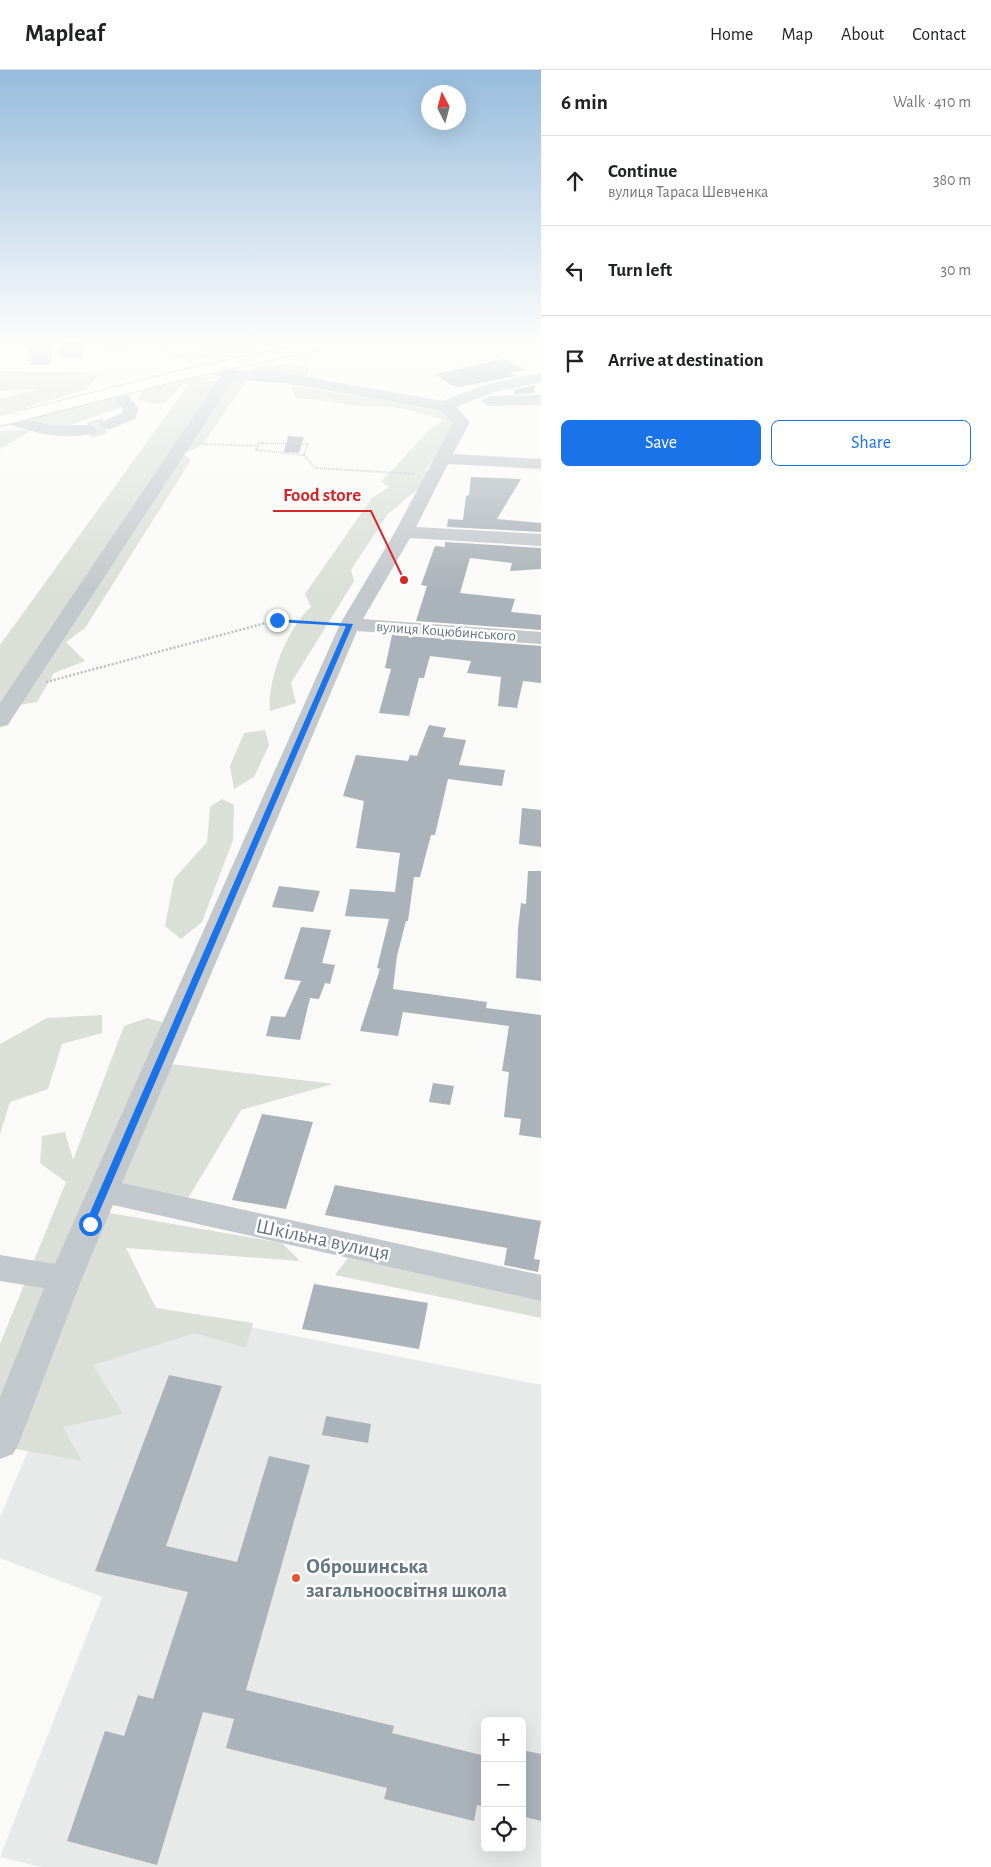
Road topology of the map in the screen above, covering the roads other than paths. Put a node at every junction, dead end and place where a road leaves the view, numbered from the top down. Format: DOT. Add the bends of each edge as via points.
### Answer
graph roads {
  1 [pos="23,424"];
  2 [pos="193,424"];
  3 [pos="461,424"];
  4 [pos="90,430"];
  5 [pos="541,464"];
  6 [pos="438,467"];
  7 [pos="404,532"];
  8 [pos="541,540"];
  9 [pos="350,624"];
  10 [pos="541,638"];
  11 [pos="0,720"];
  12 [pos="104,1191"];
  13 [pos="0,1268"];
  14 [pos="65,1278"];
  15 [pos="541,1288"];
  16 [pos="0,1443"];
  1 -- 4 [label="street" via="70,433"];
  2 -- 11 [label="street" via="184,443"];
  3 -- 6 [label="street"];
  5 -- 6 [label="street"];
  6 -- 7 [label="street"];
  7 -- 8 [label="street"];
  7 -- 9 [label="street"];
  9 -- 10 [label="street, вулиця Коцюбинського"];
  9 -- 12 [label="street"];
  12 -- 14 [label="street"];
  12 -- 15 [label="street, Шкільна вулиця"];
  13 -- 14 [label="street"];
  14 -- 16 [label="street"];
}
